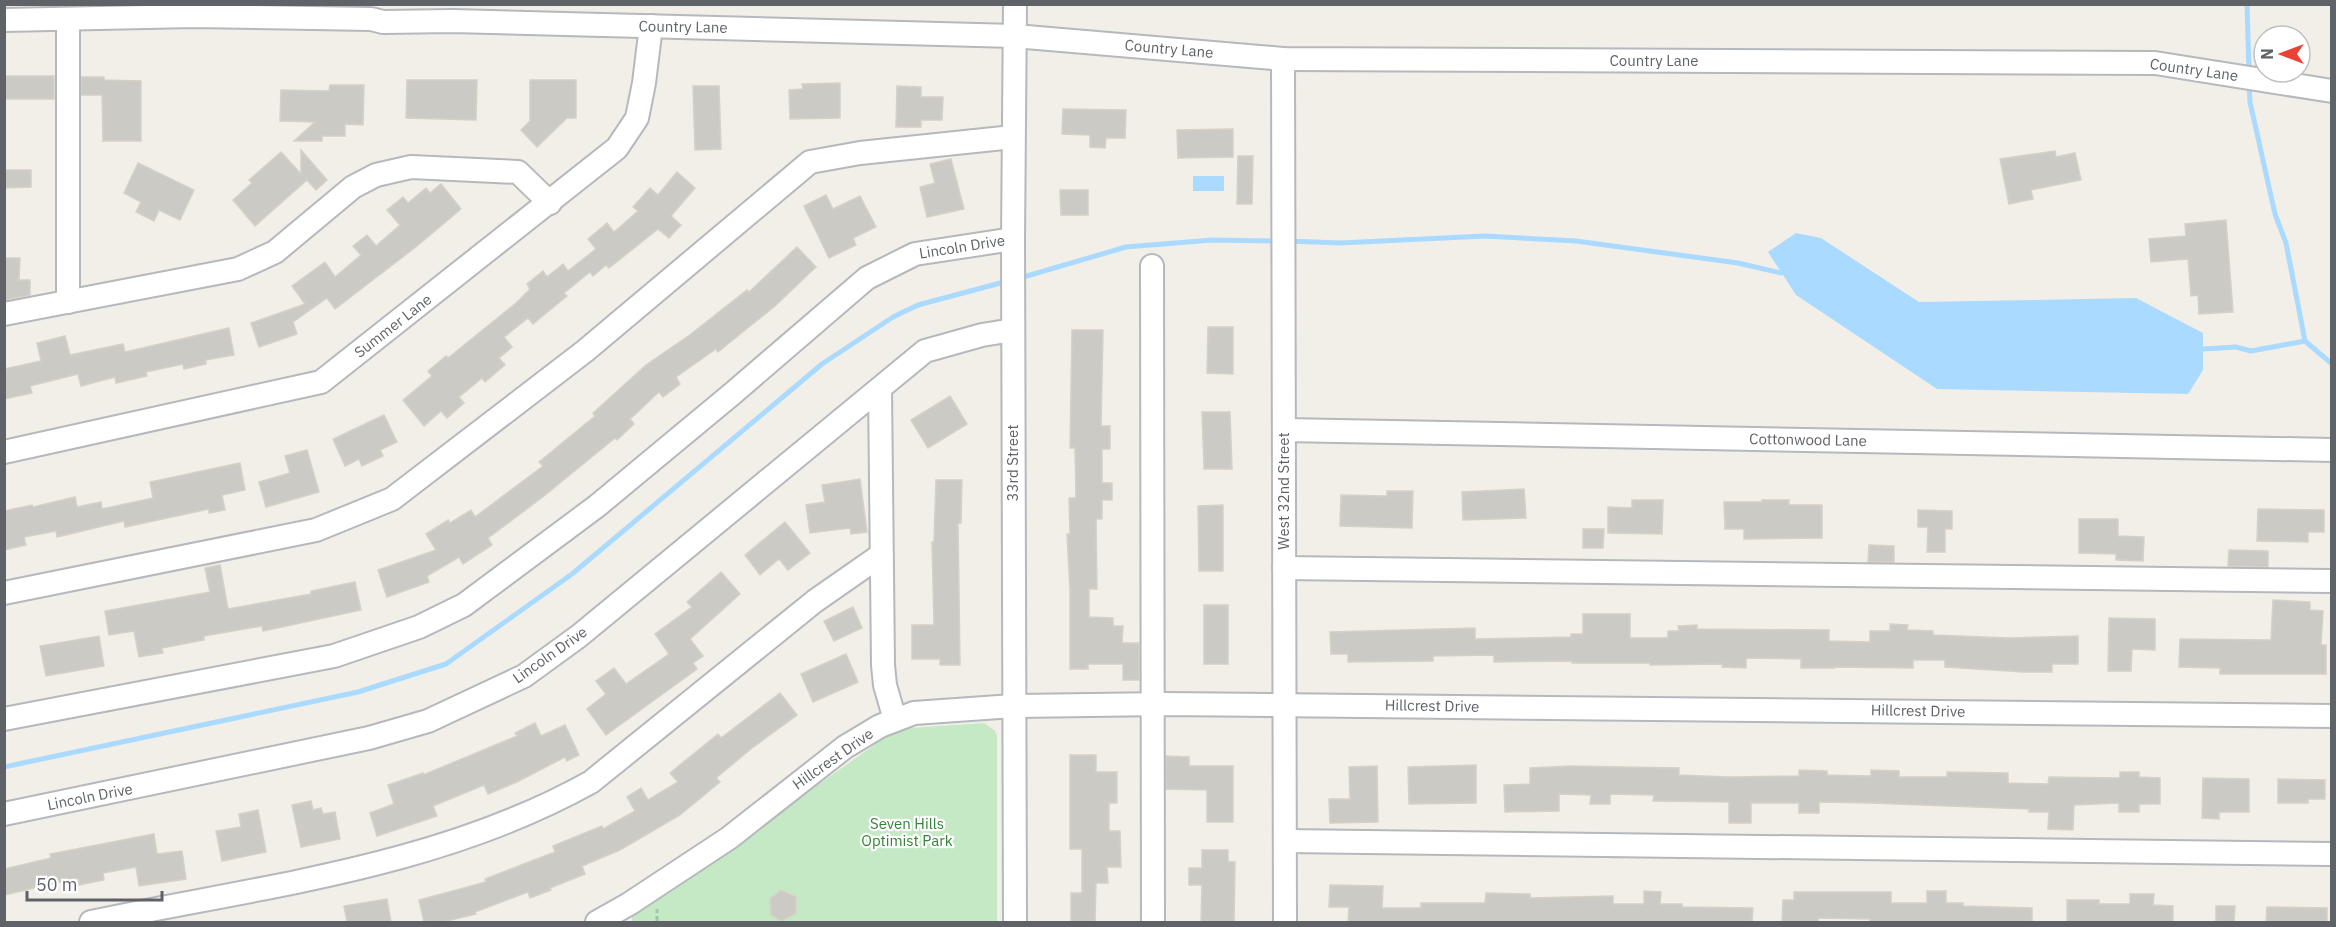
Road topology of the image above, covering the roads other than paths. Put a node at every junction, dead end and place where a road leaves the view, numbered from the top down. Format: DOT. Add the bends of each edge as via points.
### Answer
graph roads {
  1 [pos="1015,4"];
  2 [pos="383,13"];
  3 [pos="68,19"];
  4 [pos="4,20"];
  5 [pos="651,26"];
  6 [pos="1015,36"];
  7 [pos="1283,59"];
  8 [pos="2331,91"];
  9 [pos="1013,137"];
  10 [pos="550,203"];
  11 [pos="1012,248"];
  12 [pos="1152,266"];
  13 [pos="68,302"];
  14 [pos="4,314"];
  15 [pos="1013,330"];
  16 [pos="880,389"];
  17 [pos="1284,430"];
  18 [pos="2331,450"];
  19 [pos="4,452"];
  20 [pos="881,555"];
  21 [pos="1284,568"];
  22 [pos="2331,581"];
  23 [pos="4,593"];
  24 [pos="1153,704"];
  25 [pos="1285,705"];
  26 [pos="1013,706"];
  27 [pos="2331,716"];
  28 [pos="4,719"];
  29 [pos="895,720"];
  30 [pos="4,814"];
  31 [pos="1285,841"];
  32 [pos="2331,854"];
  33 [pos="629,913"];
  34 [pos="91,922"];
  35 [pos="597,922"];
  36 [pos="1015,922"];
  37 [pos="1153,922"];
  38 [pos="1285,922"];
  1 -- 6 [label="street, 33rd Street"];
  2 -- 3 [label="street, Country Lane" via="371,19"];
  2 -- 5 [label="street, Country Lane" via="453,21"];
  3 -- 4 [label="street, Country Lane"];
  3 -- 13 [label="street"];
  5 -- 6 [label="street, Country Lane"];
  5 -- 10 [label="street, Summer Lane" via="637,118 617,148"];
  6 -- 7 [label="street, Country Lane"];
  6 -- 9 [label="street, 33rd Street"];
  7 -- 8 [label="street, Country Lane" via="2155,63"];
  7 -- 17 [label="street, West 32nd Street"];
  9 -- 11 [label="street, 33rd Street"];
  9 -- 23 [label="street" via="810,162 585,351 392,499 316,530"];
  10 -- 13 [label="street" via="518,172 411,167 376,175 353,187 275,252 238,269"];
  10 -- 19 [label="street, Summer Lane" via="321,382"];
  11 -- 15 [label="street, 33rd Street"];
  11 -- 28 [label="street, Lincoln Drive" via="915,254 867,278 597,506 464,605 419,627 334,656"];
  12 -- 24 [label="street"];
  13 -- 14 [label="street"];
  15 -- 16 [label="street, Lincoln Drive" via="925,351"];
  15 -- 26 [label="street, 33rd Street"];
  16 -- 20 [label="street"];
  16 -- 30 [label="street, Lincoln Drive" via="579,636 524,676 428,721 369,738"];
  17 -- 18 [label="street, Cottonwood Lane"];
  17 -- 21 [label="street, West 32nd Street"];
  20 -- 29 [label="street" via="883,665"];
  20 -- 34 [label="street" via="815,601 591,782 555,802 409,856 316,879"];
  21 -- 22 [label="street"];
  21 -- 25 [label="street, West 32nd Street"];
  24 -- 25 [label="street, Hillcrest Drive"];
  24 -- 26 [label="street, Hillcrest Drive"];
  24 -- 37 [label="street"];
  25 -- 27 [label="street, Hillcrest Drive"];
  25 -- 31 [label="street, West 32nd Street"];
  26 -- 29 [label="street, Hillcrest Drive" via="914,713"];
  26 -- 36 [label="street, 33rd Street"];
  29 -- 33 [label="street, Hillcrest Drive" via="846,747"];
  31 -- 32 [label="street"];
  31 -- 38 [label="street, West 32nd Street"];
  33 -- 35 [label="street, Hillcrest Drive"];
}
